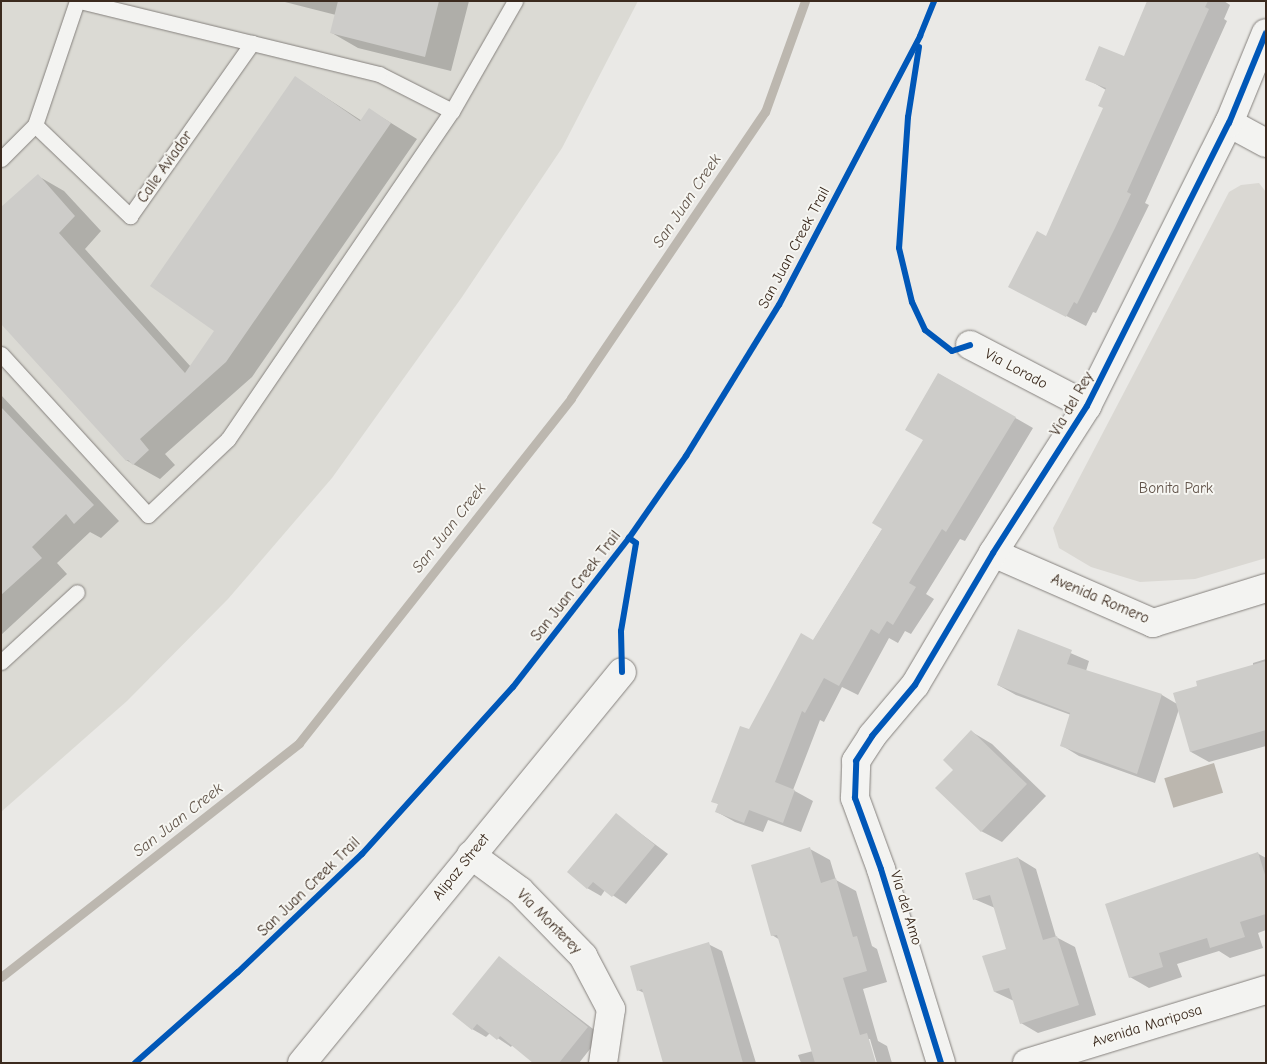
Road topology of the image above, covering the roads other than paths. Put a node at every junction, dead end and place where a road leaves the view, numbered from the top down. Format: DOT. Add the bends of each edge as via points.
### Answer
graph roads {
  1 [pos="79,1"];
  2 [pos="515,1"];
  3 [pos="1266,33"];
  4 [pos="252,43"];
  5 [pos="452,111"];
  6 [pos="1229,123"];
  7 [pos="35,125"];
  8 [pos="1266,143"];
  9 [pos="1,159"];
  10 [pos="970,345"];
  11 [pos="1,354"];
  12 [pos="1087,406"];
  13 [pos="993,553"];
  14 [pos="1266,588"];
  15 [pos="77,592"];
  16 [pos="1,662"];
  17 [pos="622,672"];
  18 [pos="856,761"];
  19 [pos="471,855"];
  20 [pos="1266,990"];
  21 [pos="302,1063"];
  22 [pos="603,1063"];
  23 [pos="941,1063"];
  24 [pos="1027,1063"];
  1 -- 4 [label="lane"];
  1 -- 7 [label="lane"];
  2 -- 5 [label="lane"];
  3 -- 6 [label="street, Via del Rey"];
  4 -- 5 [label="lane" via="379,74"];
  4 -- 7 [label="lane, Calle Aviador" via="130,216"];
  5 -- 11 [label="lane" via="228,439 148,515"];
  6 -- 8 [label="street"];
  6 -- 12 [label="street, Via del Rey"];
  7 -- 9 [label="lane"];
  10 -- 12 [label="street, Via Lorado"];
  12 -- 13 [label="street, Via del Rey"];
  13 -- 14 [label="street, Avenida Romero" via="1153,623"];
  13 -- 18 [label="street, Via del Rey" via="915,685 872,736"];
  15 -- 16 [label="lane"];
  17 -- 19 [label="street, Alipaz Street"];
  18 -- 23 [label="street, Via del Amo" via="854,798 881,869"];
  19 -- 21 [label="street, Alipaz Street"];
  19 -- 22 [label="street, Via Monterey" via="520,891 583,956 610,1009"];
  20 -- 24 [label="street, Avenida Mariposa"];
}
